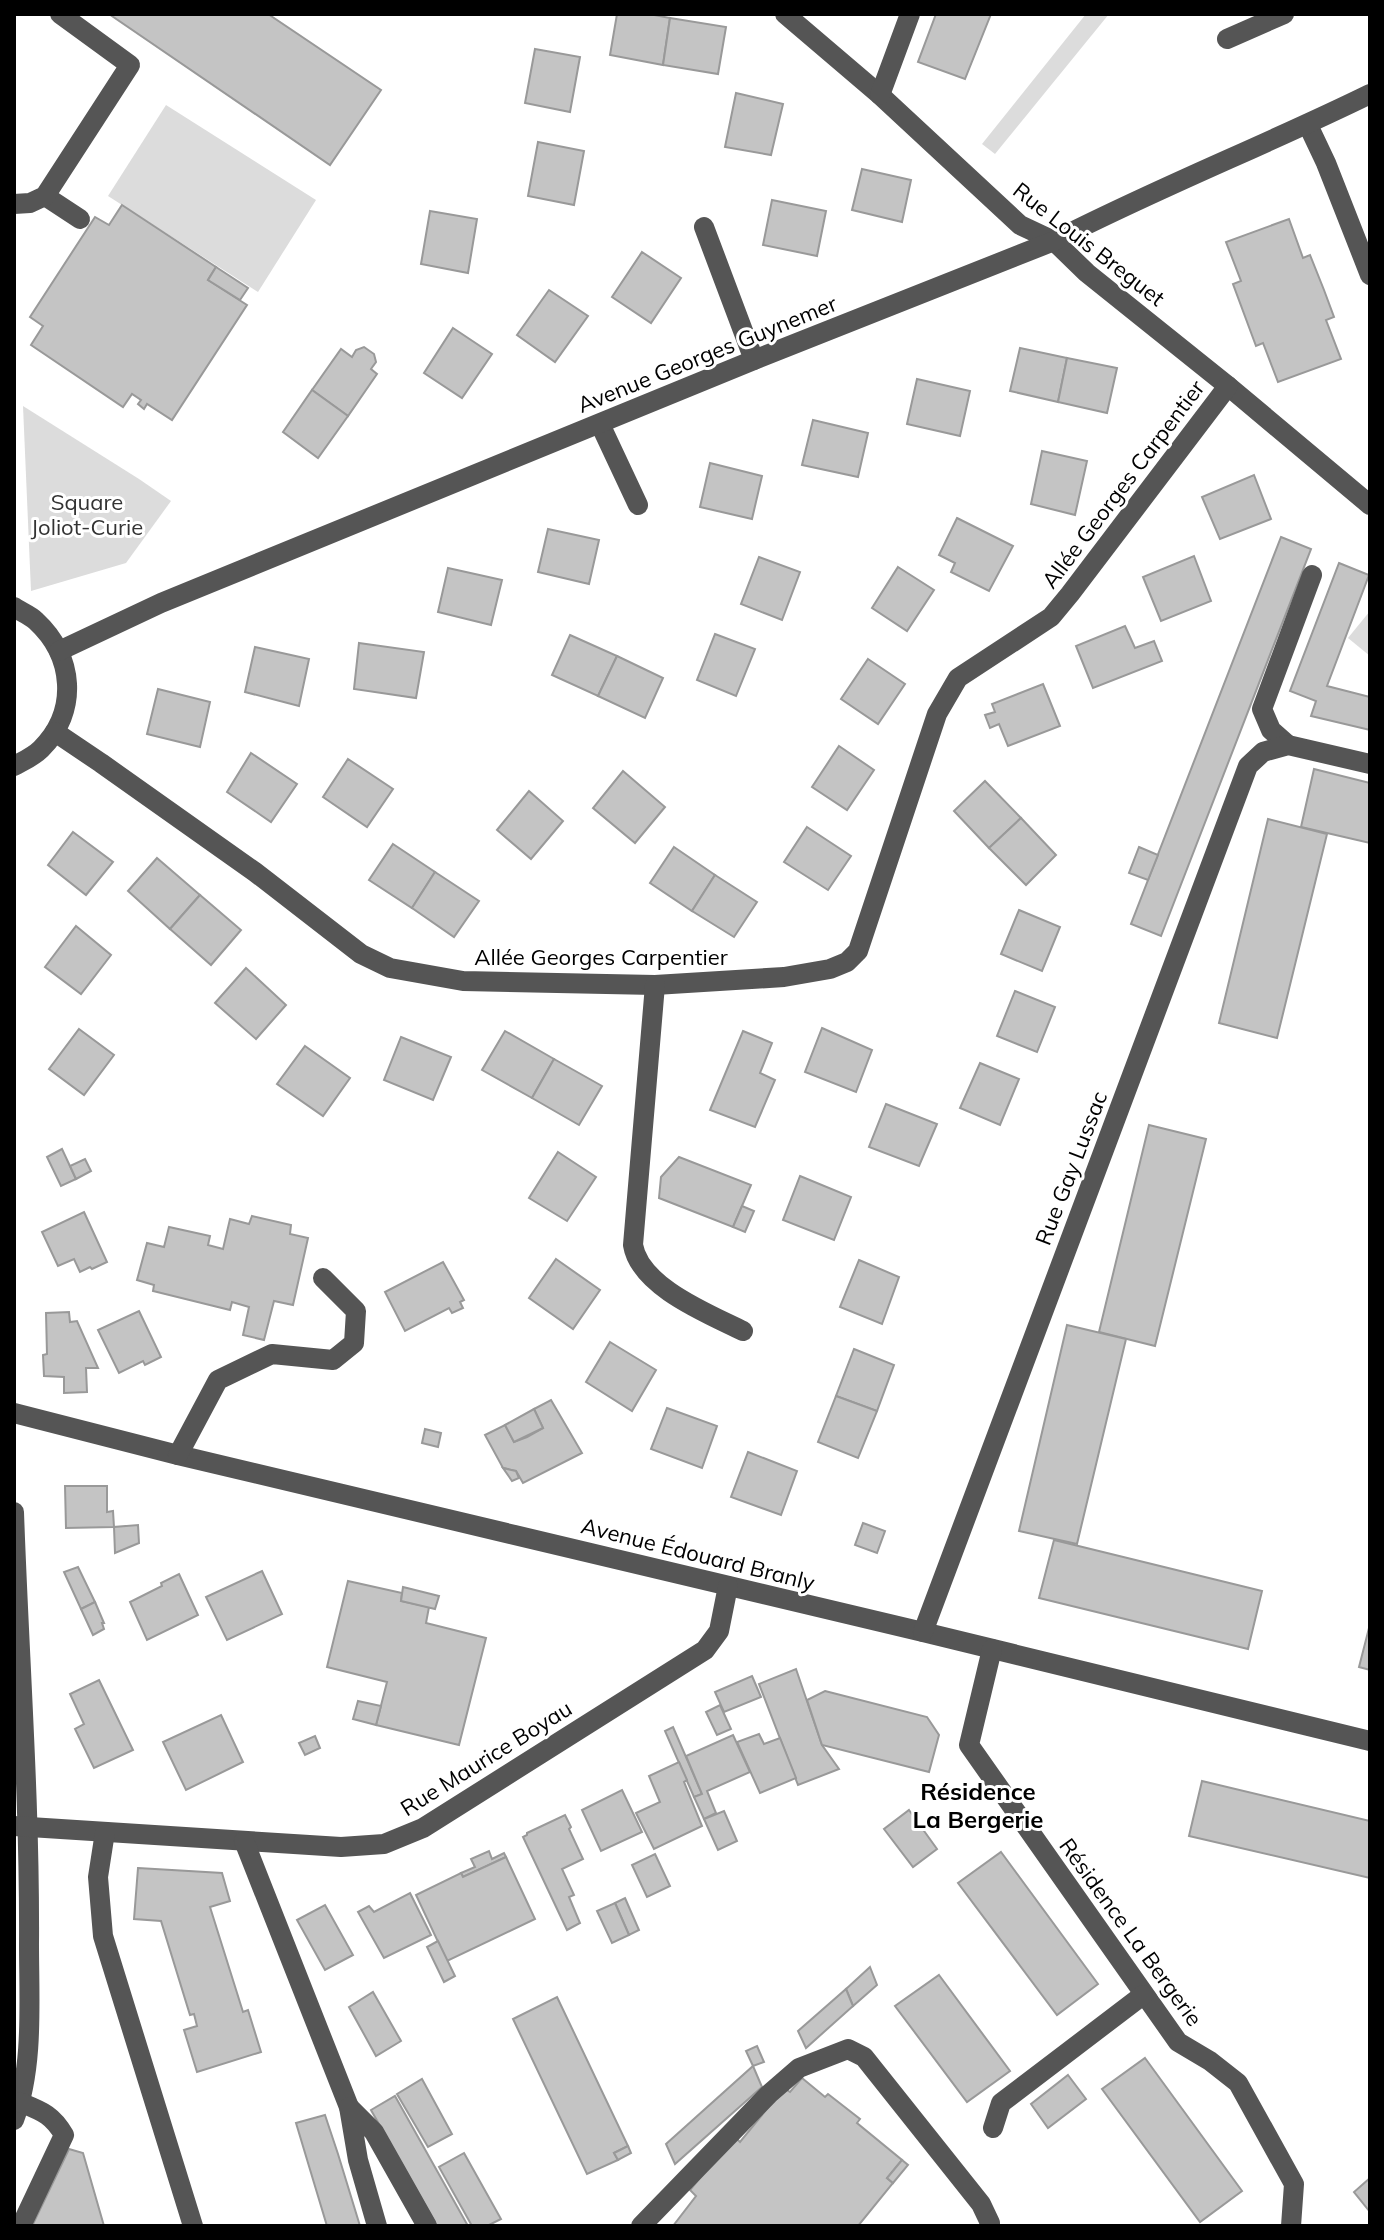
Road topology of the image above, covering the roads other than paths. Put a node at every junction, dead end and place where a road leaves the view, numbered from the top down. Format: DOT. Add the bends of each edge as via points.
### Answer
graph roads {
  1 [pos="60,14"];
  2 [pos="785,14"];
  3 [pos="910,14"];
  4 [pos="1284,14"];
  5 [pos="1227,39"];
  6 [pos="1370,94"];
  7 [pos="880,95"];
  8 [pos="1308,125"];
  9 [pos="45,196"];
  10 [pos="14,204"];
  11 [pos="80,219"];
  12 [pos="704,227"];
  13 [pos="1054,241"];
  14 [pos="1370,275"];
  15 [pos="754,360"];
  16 [pos="1228,386"];
  17 [pos="600,424"];
  18 [pos="638,505"];
  19 [pos="1370,505"];
  20 [pos="1312,575"];
  21 [pos="14,607"];
  22 [pos="59,651"];
  23 [pos="55,732"];
  24 [pos="1288,745"];
  25 [pos="1370,764"];
  26 [pos="14,766"];
  27 [pos="655,985"];
  28 [pos="323,1278"];
  29 [pos="743,1331"];
  30 [pos="14,1413"];
  31 [pos="178,1455"];
  32 [pos="14,1512"];
  33 [pos="15,1546"];
  34 [pos="728,1586"];
  35 [pos="923,1632"];
  36 [pos="992,1649"];
  37 [pos="19,1722"];
  38 [pos="1370,1741"];
  39 [pos="21,1826"];
  40 [pos="105,1832"];
  41 [pos="244,1841"];
  42 [pos="1143,1995"];
  43 [pos="349,2107"];
  44 [pos="16,2111"];
  45 [pos="993,2128"];
  46 [pos="21,2226"];
  47 [pos="193,2226"];
  48 [pos="377,2226"];
  49 [pos="427,2226"];
  50 [pos="641,2226"];
  51 [pos="989,2226"];
  52 [pos="1291,2226"];
  1 -- 9 [label="street" via="130,65"];
  2 -- 7 [label="street, Rue Louis Breguet"];
  3 -- 7 [label="street"];
  4 -- 5 [label="street"];
  6 -- 8 [label="street, Avenue Georges Guynemer"];
  7 -- 13 [label="street, Rue Louis Breguet" via="1020,225"];
  8 -- 13 [label="street, Avenue Georges Guynemer"];
  8 -- 14 [label="street"];
  9 -- 10 [label="street"];
  9 -- 11 [label="street"];
  12 -- 15 [label="street"];
  13 -- 15 [label="street, Avenue Georges Guynemer"];
  13 -- 16 [label="street, Rue Louis Breguet"];
  15 -- 17 [label="street, Avenue Georges Guynemer"];
  16 -- 19 [label="street, Rue Louis Breguet"];
  16 -- 27 [label="street, Allée Georges Carpentier" via="1051,617 958,678 937,714 858,951 830,969 784,977"];
  17 -- 18 [label="street"];
  17 -- 22 [label="street, Avenue Georges Guynemer" via="161,603"];
  20 -- 24 [label="street" via="1262,709 1271,730"];
  21 -- 22 [label="street" via="35,620"];
  22 -- 23 [label="street" via="68,685"];
  23 -- 26 [label="street" via="39,752"];
  23 -- 27 [label="street, Allée Georges Carpentier" via="255,872 361,954 390,968 463,981"];
  24 -- 25 [label="street"];
  24 -- 35 [label="street, Rue Gay Lussac" via="1263,752 1248,766"];
  27 -- 29 [label="street" via="635,1256 677,1299"];
  28 -- 31 [label="street" via="356,1311 354,1343 333,1360 272,1354 218,1380"];
  30 -- 31 [label="street, Avenue Édouard Branly"];
  31 -- 34 [label="street, Avenue Édouard Branly"];
  32 -- 33 [label="street"];
  33 -- 37 [label="street"];
  34 -- 35 [label="street, Avenue Édouard Branly"];
  34 -- 41 [label="street, Rue Maurice Boyau" via="719,1631 705,1650 423,1828 384,1844"];
  35 -- 36 [label="street, Avenue Édouard Branly"];
  36 -- 38 [label="street, Avenue Édouard Branly"];
  36 -- 42 [label="street, Résidence La Bergerie" via="969,1745"];
  37 -- 39 [label="street"];
  39 -- 40 [label="street, Rue Maurice Boyau"];
  39 -- 44 [label="street" via="29,2034"];
  40 -- 41 [label="street, Rue Maurice Boyau"];
  40 -- 47 [label="street" via="98,1877 103,1936"];
  41 -- 43 [label="street"];
  42 -- 45 [label="street" via="1001,2103"];
  42 -- 52 [label="street, Résidence La Bergerie" via="1178,2042 1238,2083 1294,2184"];
  43 -- 48 [label="street"];
  43 -- 49 [label="street" via="374,2132"];
  44 -- 46 [label="street" via="44,2112 64,2135"];
  50 -- 51 [label="street" via="799,2068 848,2049 864,2057 981,2204"];
}
